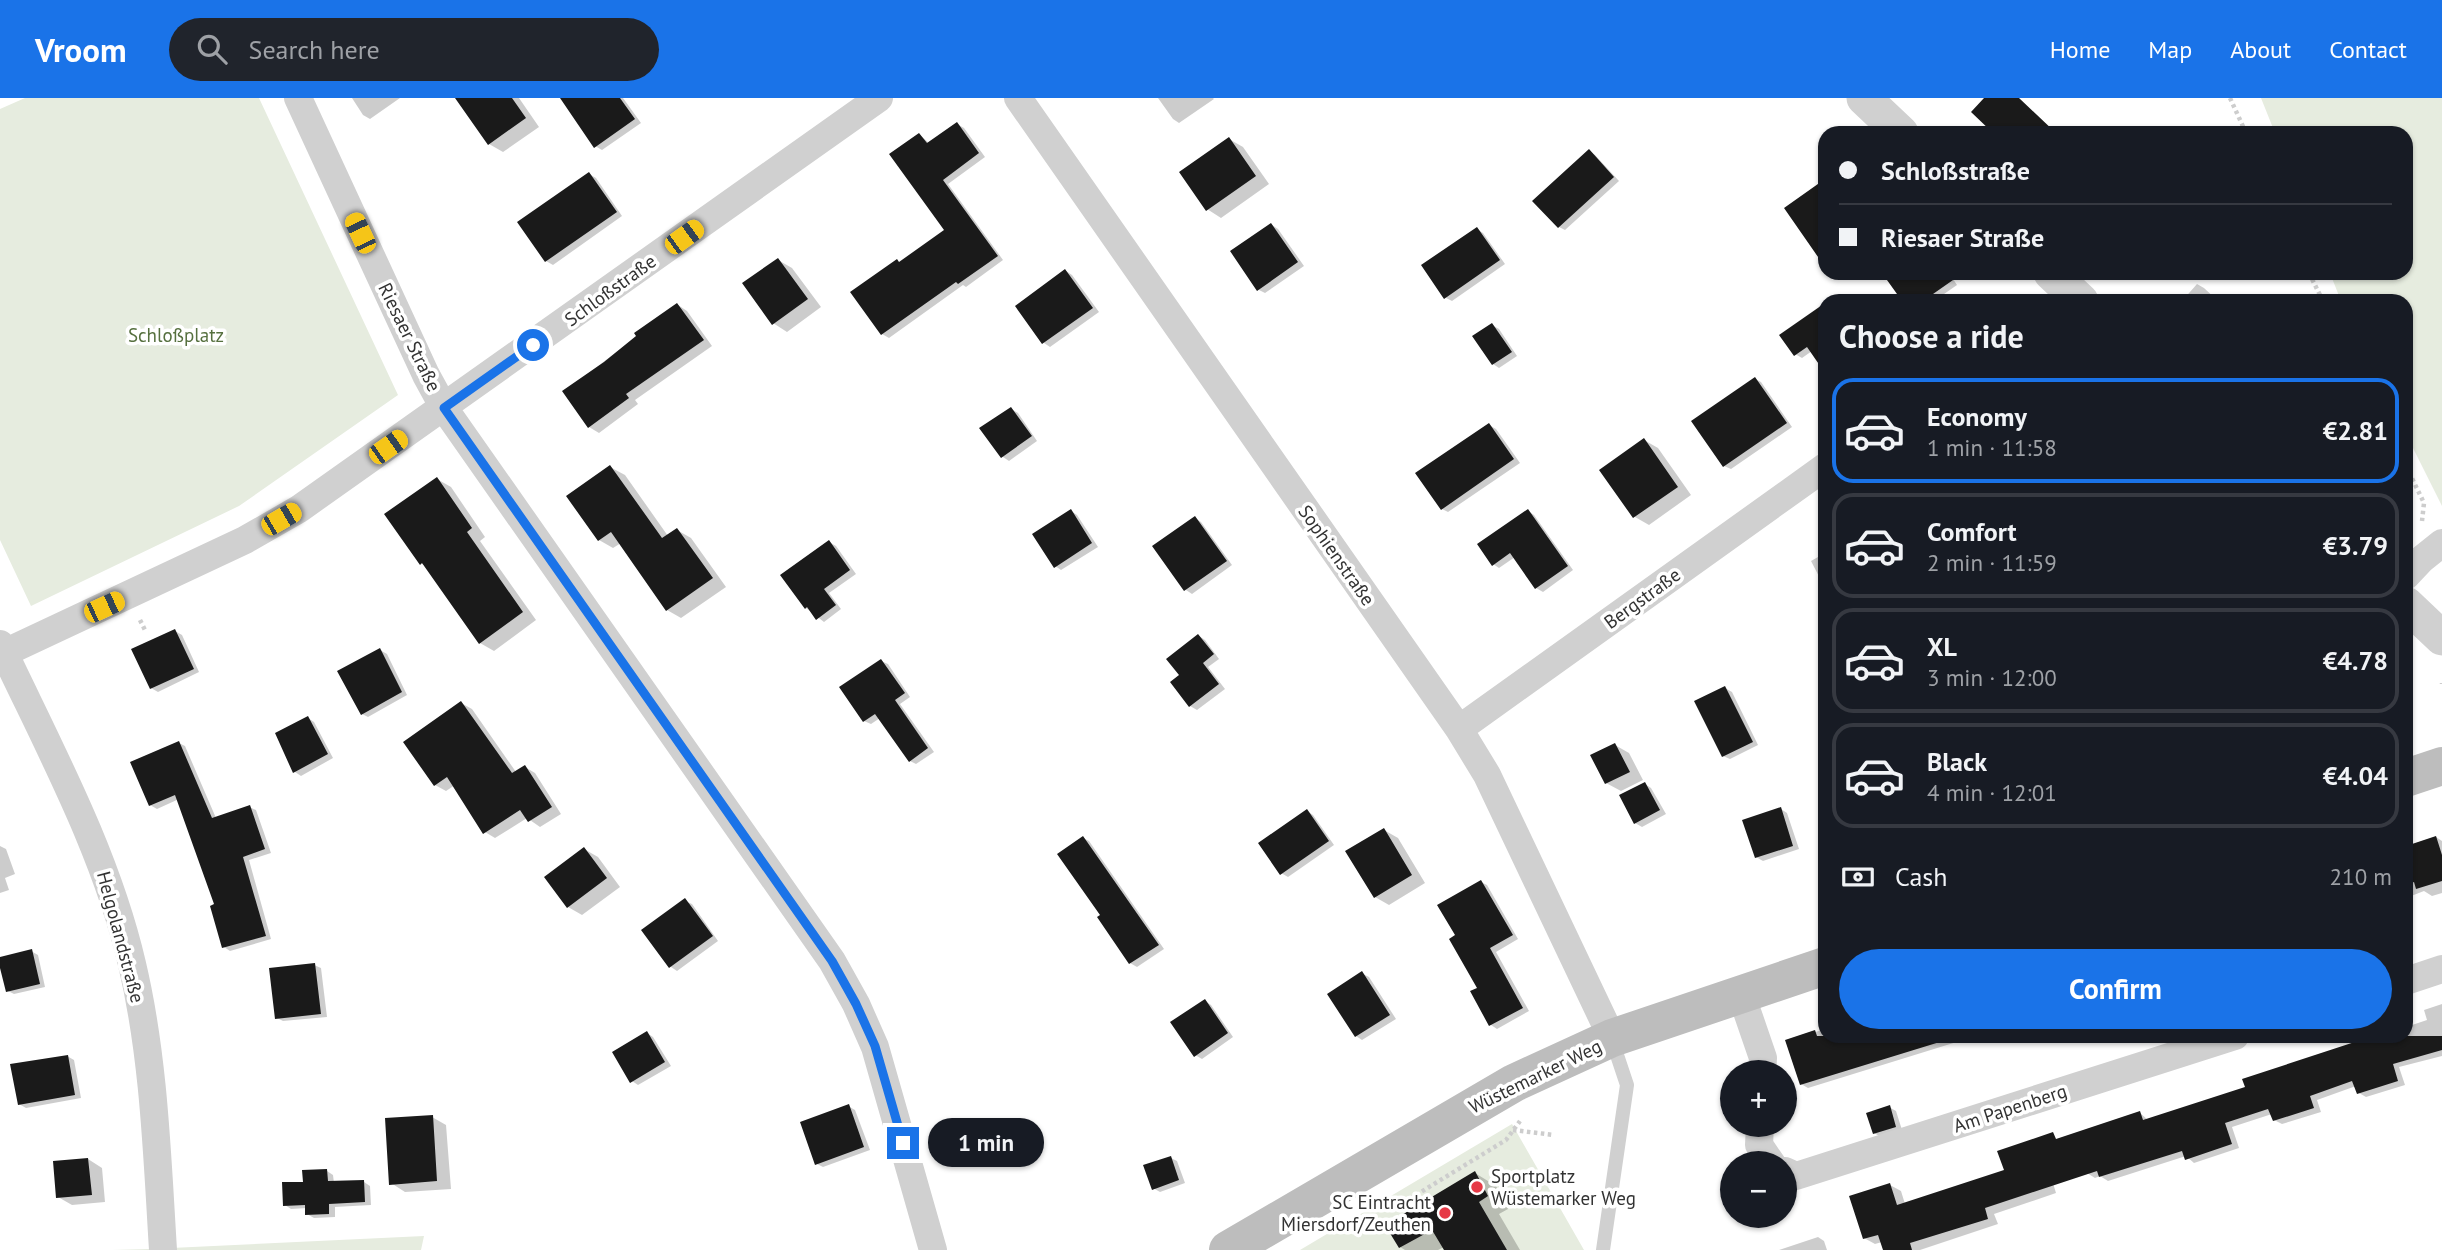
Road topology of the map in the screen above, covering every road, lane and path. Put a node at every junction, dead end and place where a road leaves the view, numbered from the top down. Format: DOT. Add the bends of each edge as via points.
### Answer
graph roads {
  1 [pos="298,98"];
  2 [pos="878,98"];
  3 [pos="1018,98"];
  4 [pos="1864,98"];
  5 [pos="2230,98"];
  6 [pos="1894,126"];
  7 [pos="2243,126"];
  8 [pos="444,408"];
  9 [pos="1818,472"];
  10 [pos="2413,480"];
  11 [pos="2432,535"];
  12 [pos="2413,569"];
  13 [pos="2413,611"];
  14 [pos="2442,638"];
  15 [pos="2,648"];
  16 [pos="1459,729"];
  17 [pos="2442,766"];
  18 [pos="2413,776"];
  19 [pos="1818,968"];
  20 [pos="2442,969"];
  21 [pos="2413,979"];
  22 [pos="1741,994"];
  23 [pos="1612,1038"];
  24 [pos="2213,1043"];
  25 [pos="1763,1060"];
  26 [pos="1523,1118"];
  27 [pos="1513,1130"];
  28 [pos="1554,1135"];
  29 [pos="1797,1176"];
  30 [pos="1398,1206"];
  31 [pos="163,1250"];
  32 [pos="933,1250"];
  33 [pos="1228,1250"];
  34 [pos="1603,1250"];
  1 -- 8 [label="street, Riesaer Straße"];
  2 -- 8 [label="street, Schloßstraße"];
  3 -- 16 [label="street, Sophienstraße"];
  4 -- 6 [label="street"];
  5 -- 7 [label="path"];
  8 -- 15 [label="street, Schloßstraße" via="299,509 245,540"];
  8 -- 32 [label="street, Riesaer Straße" via="832,961 875,1046"];
  9 -- 16 [label="street, Bergstraße"];
  10 -- 11 [label="path"];
  11 -- 12 [label="street"];
  13 -- 14 [label="street"];
  15 -- 31 [label="street, Helgolandstraße" via="99,859 132,962 150,1066"];
  16 -- 23 [label="street, Sophienstraße" via="1487,775"];
  17 -- 18 [label="main road"];
  19 -- 22 [label="main road, Wüstemarker Weg"];
  20 -- 21 [label="street"];
  22 -- 23 [label="main road, Wüstemarker Weg"];
  22 -- 25 [label="street"];
  23 -- 33 [label="main road, Wüstemarker Weg" via="1514,1083"];
  23 -- 34 [label="lane" via="1627,1085"];
  24 -- 29 [label="street, Am Papenberg"];
  26 -- 27 [label="path"];
  27 -- 28 [label="path"];
  27 -- 30 [label="path" via="1506,1140"];
}
